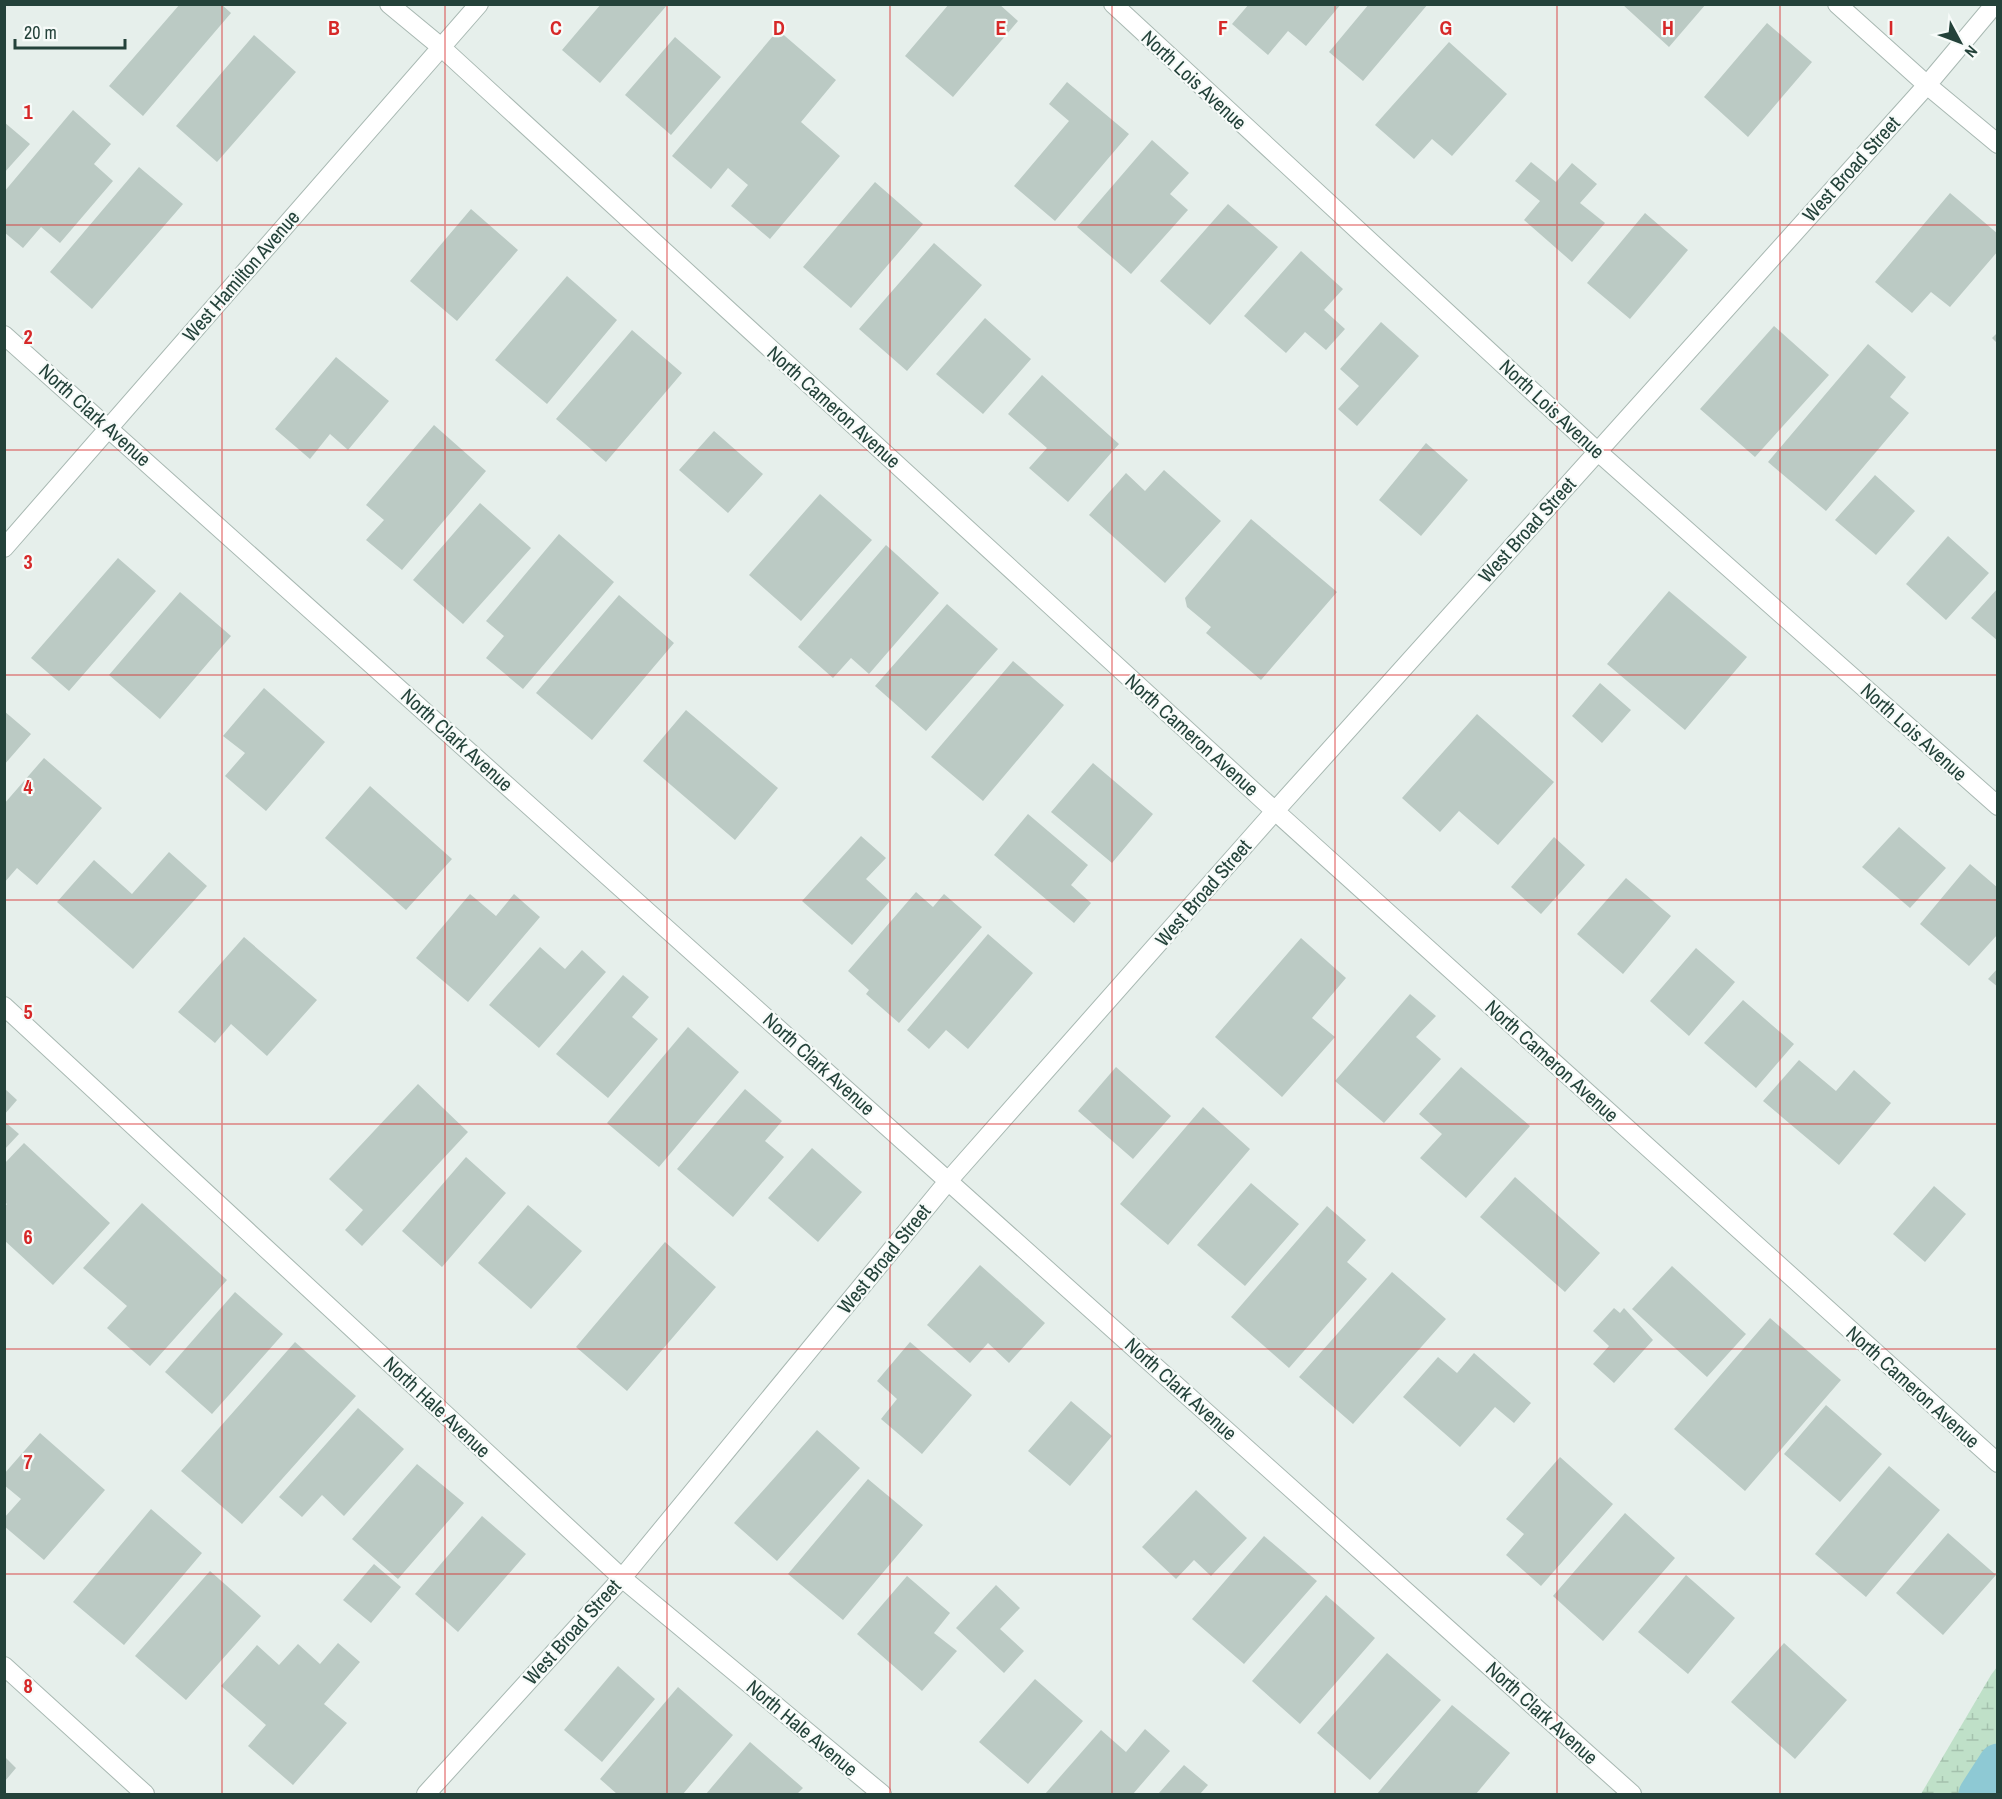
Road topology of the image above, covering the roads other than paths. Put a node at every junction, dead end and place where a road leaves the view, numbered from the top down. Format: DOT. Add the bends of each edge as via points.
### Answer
graph roads {
  1 [pos="389,4"];
  2 [pos="479,4"];
  3 [pos="1113,4"];
  4 [pos="1837,4"];
  5 [pos="1995,4"];
  6 [pos="441,47"];
  7 [pos="1927,85"];
  8 [pos="1998,144"];
  9 [pos="4,334"];
  10 [pos="109,428"];
  11 [pos="1597,452"];
  12 [pos="4,548"];
  13 [pos="1998,806"];
  14 [pos="1275,812"];
  15 [pos="4,1006"];
  16 [pos="949,1180"];
  17 [pos="1998,1463"];
  18 [pos="622,1578"];
  19 [pos="4,1666"];
  20 [pos="145,1794"];
  21 [pos="426,1794"];
  22 [pos="882,1794"];
  23 [pos="1632,1794"];
  1 -- 6 [label="street, North Cameron Avenue"];
  2 -- 6 [label="street, West Hamilton Avenue"];
  3 -- 11 [label="street, North Lois Avenue"];
  4 -- 7 [label="street"];
  5 -- 7 [label="street, West Broad Street"];
  6 -- 10 [label="street, West Hamilton Avenue"];
  6 -- 14 [label="street, North Cameron Avenue"];
  7 -- 8 [label="street"];
  7 -- 11 [label="street, West Broad Street"];
  9 -- 10 [label="street, North Clark Avenue"];
  10 -- 12 [label="street, West Hamilton Avenue"];
  10 -- 16 [label="street, North Clark Avenue"];
  11 -- 13 [label="street, North Lois Avenue"];
  11 -- 14 [label="street, West Broad Street"];
  14 -- 16 [label="street, West Broad Street"];
  14 -- 17 [label="street, North Cameron Avenue"];
  15 -- 18 [label="street, North Hale Avenue"];
  16 -- 18 [label="street, West Broad Street"];
  16 -- 23 [label="street, North Clark Avenue"];
  18 -- 21 [label="street, West Broad Street"];
  18 -- 22 [label="street, North Hale Avenue"];
  19 -- 20 [label="street"];
}
